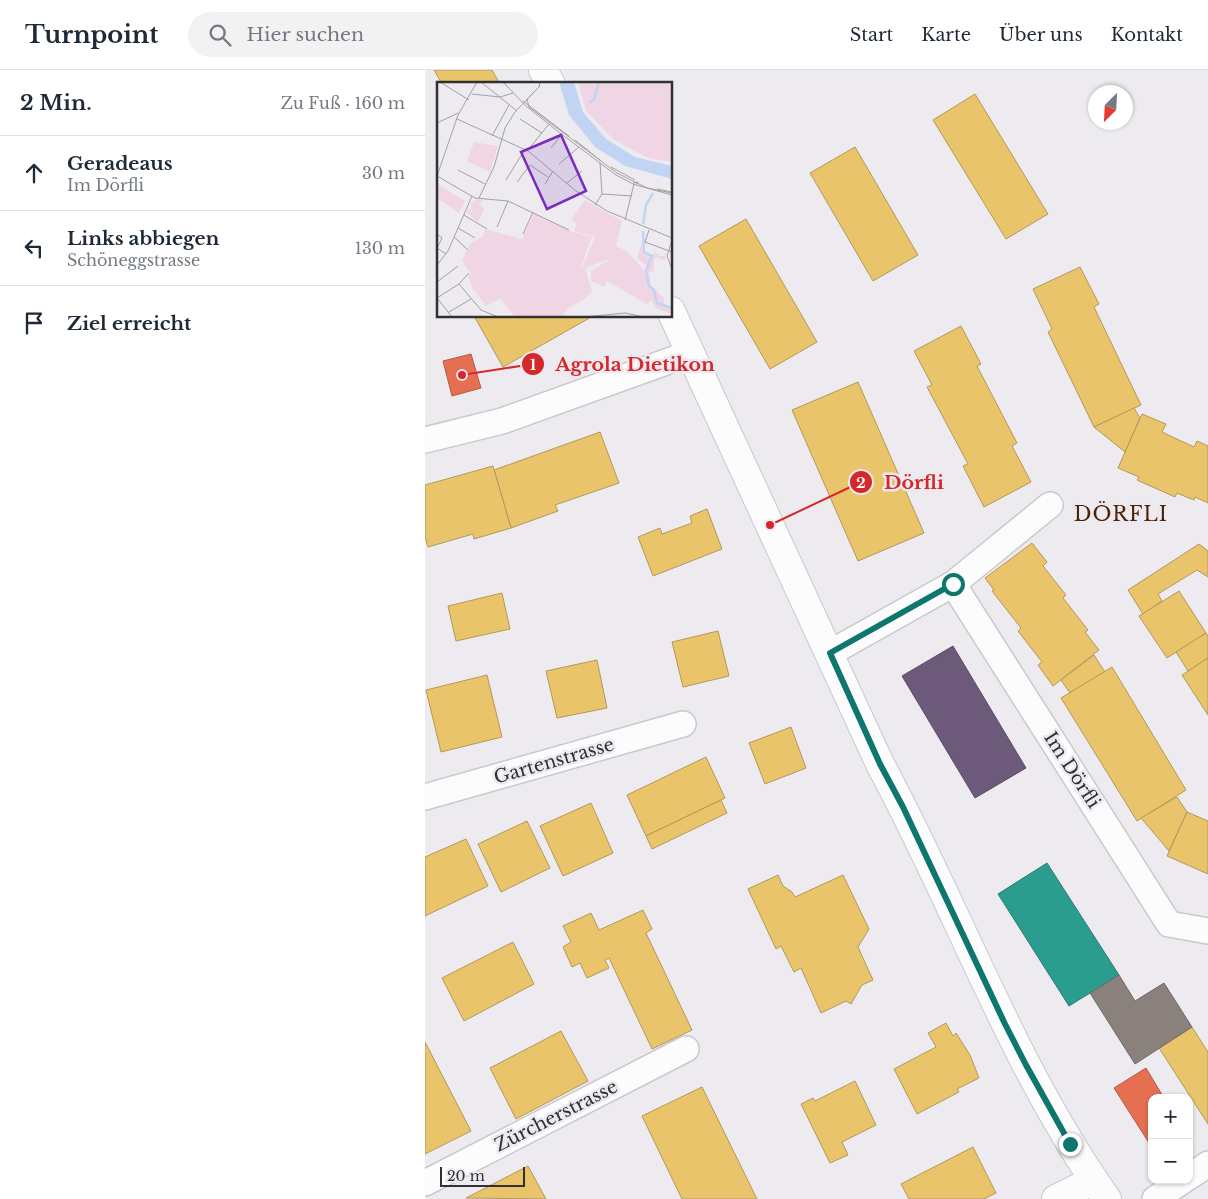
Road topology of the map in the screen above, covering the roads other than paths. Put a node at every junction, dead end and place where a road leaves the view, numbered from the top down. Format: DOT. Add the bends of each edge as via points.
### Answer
graph roads {
  1 [pos="543,70"];
  2 [pos="550,82"];
  3 [pos="673,315"];
  4 [pos="691,353"];
  5 [pos="425,440"];
  6 [pos="1050,505"];
  7 [pos="953,584"];
  8 [pos="830,653"];
  9 [pos="683,724"];
  10 [pos="425,797"];
  11 [pos="1208,931"];
  12 [pos="686,1049"];
  13 [pos="1208,1164"];
  14 [pos="1193,1174"];
  15 [pos="425,1183"];
  16 [pos="1178,1184"];
  17 [pos="1100,1189"];
  18 [pos="1056,1199"];
  19 [pos="1155,1199"];
  1 -- 2 [label="street"];
  3 -- 4 [label="street"];
  4 -- 5 [label="street" via="502,421"];
  4 -- 8 [label="street"];
  6 -- 7 [label="street"];
  7 -- 8 [label="street"];
  7 -- 11 [label="street, Im Dörfli" via="1169,924"];
  8 -- 17 [label="street" via="880,764 1026,1065 1070,1144"];
  9 -- 10 [label="street, Gartenstrasse"];
  12 -- 15 [label="street, Zürcherstrasse"];
  13 -- 14 [label="street"];
  16 -- 19 [label="street"];
  17 -- 18 [label="street"];
}
